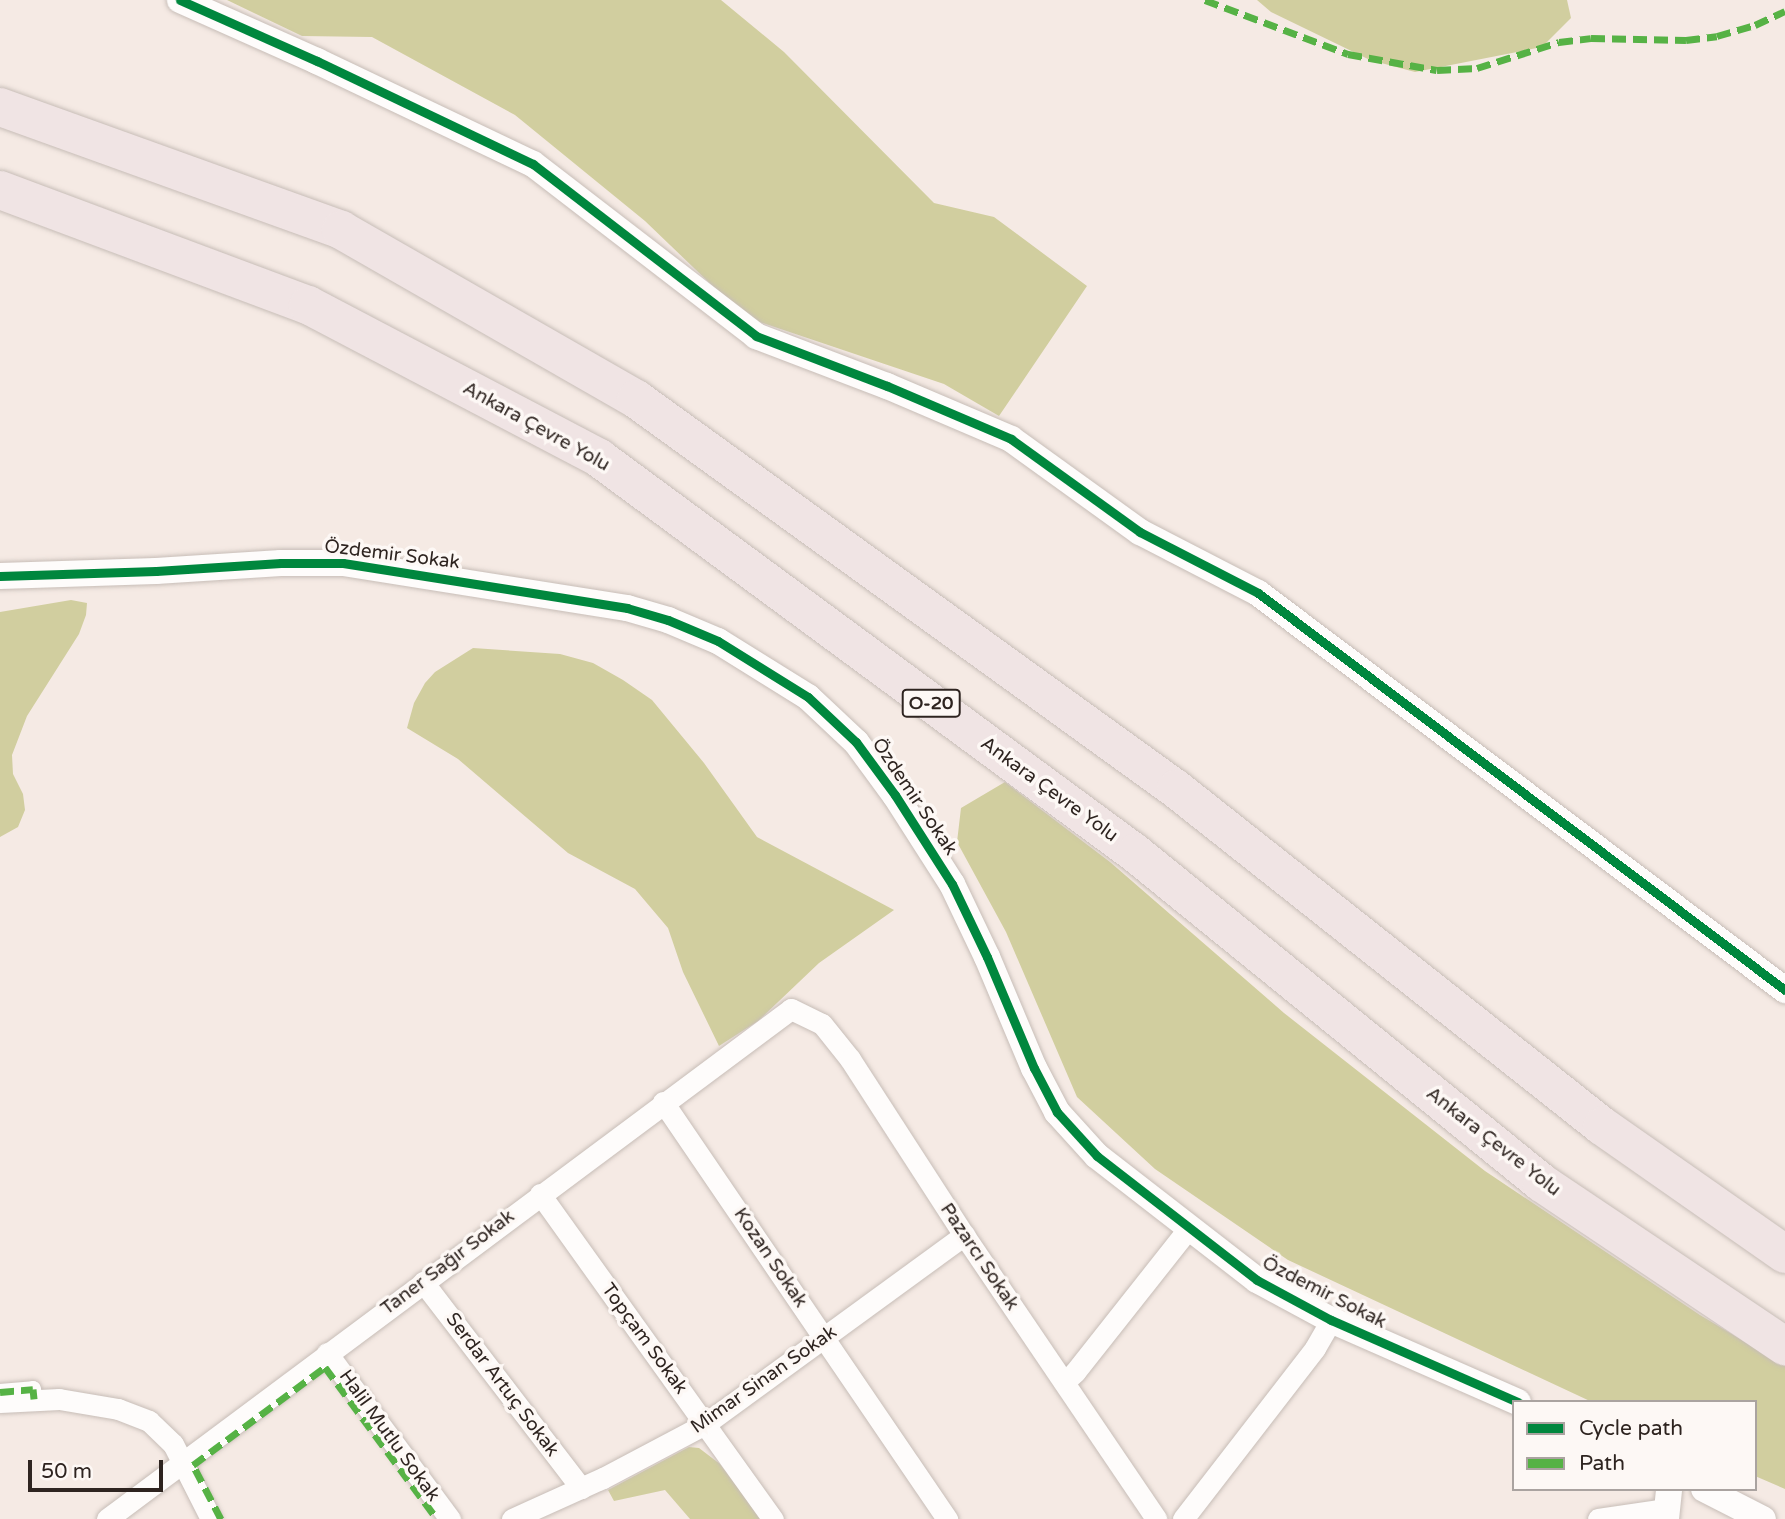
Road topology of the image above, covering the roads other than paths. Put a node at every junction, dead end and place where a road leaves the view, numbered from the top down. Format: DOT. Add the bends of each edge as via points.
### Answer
graph roads {
  1 [pos="180,0"];
  2 [pos="0,107"];
  3 [pos="0,190"];
  4 [pos="0,576"];
  5 [pos="1785,990"];
  6 [pos="791,1009"];
  7 [pos="663,1102"];
  8 [pos="540,1194"];
  9 [pos="1188,1229"];
  10 [pos="964,1236"];
  11 [pos="1785,1254"];
  12 [pos="423,1282"];
  13 [pos="1331,1320"];
  14 [pos="824,1338"];
  15 [pos="1785,1346"];
  16 [pos="327,1353"];
  17 [pos="1063,1381"];
  18 [pos="0,1392"];
  19 [pos="34,1399"];
  20 [pos="1513,1400"];
  21 [pos="0,1402"];
  22 [pos="705,1424"];
  23 [pos="182,1462"];
  24 [pos="581,1488"];
  25 [pos="1708,1491"];
  26 [pos="1667,1506"];
  27 [pos="554,1511"];
  28 [pos="107,1519"];
  29 [pos="211,1519"];
  30 [pos="221,1519"];
  31 [pos="437,1519"];
  32 [pos="450,1519"];
  33 [pos="512,1519"];
  34 [pos="774,1519"];
  35 [pos="947,1519"];
  36 [pos="1156,1519"];
  37 [pos="1182,1519"];
  38 [pos="1598,1519"];
  39 [pos="1763,1519"];
  1 -- 5 [label="street" via="533,164 756,336 1011,439 1140,532 1258,593"];
  2 -- 11 [label="highway" via="341,230 636,399 1176,789 1602,1126"];
  3 -- 15 [label="highway, Ankara Çevre Yolu / O-20" via="308,305 599,458 1135,853 1542,1183"];
  4 -- 9 [label="street, Özdemir Sokak" via="342,563 627,608 718,641 808,697 856,742 951,884 1057,1112 1097,1156"];
  6 -- 7 [label="street, Taner Sağır Sokak"];
  6 -- 10 [label="street, Pazarcı Sokak" via="813,1018 831,1033"];
  7 -- 8 [label="street, Taner Sağır Sokak"];
  7 -- 14 [label="street, Kozan Sokak"];
  8 -- 12 [label="street, Taner Sağır Sokak"];
  8 -- 22 [label="street, Topçam Sokak"];
  9 -- 13 [label="street, Özdemir Sokak" via="1257,1280"];
  9 -- 17 [label="street"];
  10 -- 14 [label="street, Mimar Sinan Sokak"];
  10 -- 17 [label="street, Pazarcı Sokak"];
  12 -- 16 [label="street, Taner Sağır Sokak"];
  12 -- 24 [label="street, Serdar Artuç Sokak"];
  13 -- 20 [label="street, Özdemir Sokak"];
  13 -- 37 [label="street" via="1315,1348"];
  14 -- 22 [label="street, Mimar Sinan Sokak"];
  14 -- 35 [label="street, Kozan Sokak"];
  16 -- 23 [label="street, Taner Sağır Sokak"];
  16 -- 32 [label="street, Halil Mutlu Sokak"];
  17 -- 36 [label="street, Pazarcı Sokak"];
  18 -- 19 [label="street" via="33,1388"];
  19 -- 21 [label="street"];
  19 -- 23 [label="street" via="103,1405 135,1414 163,1432"];
  22 -- 24 [label="street, Mimar Sinan Sokak"];
  22 -- 34 [label="street, Topçam Sokak"];
  23 -- 28 [label="street, Taner Sağır Sokak"];
  23 -- 29 [label="street"];
  24 -- 27 [label="street, Mimar Sinan Sokak"];
  25 -- 39 [label="street"];
  26 -- 38 [label="street"];
  27 -- 33 [label="street, Mimar Sinan Sokak"];
  30 -- 31 [label="street" via="192,1465 325,1367"];
}
